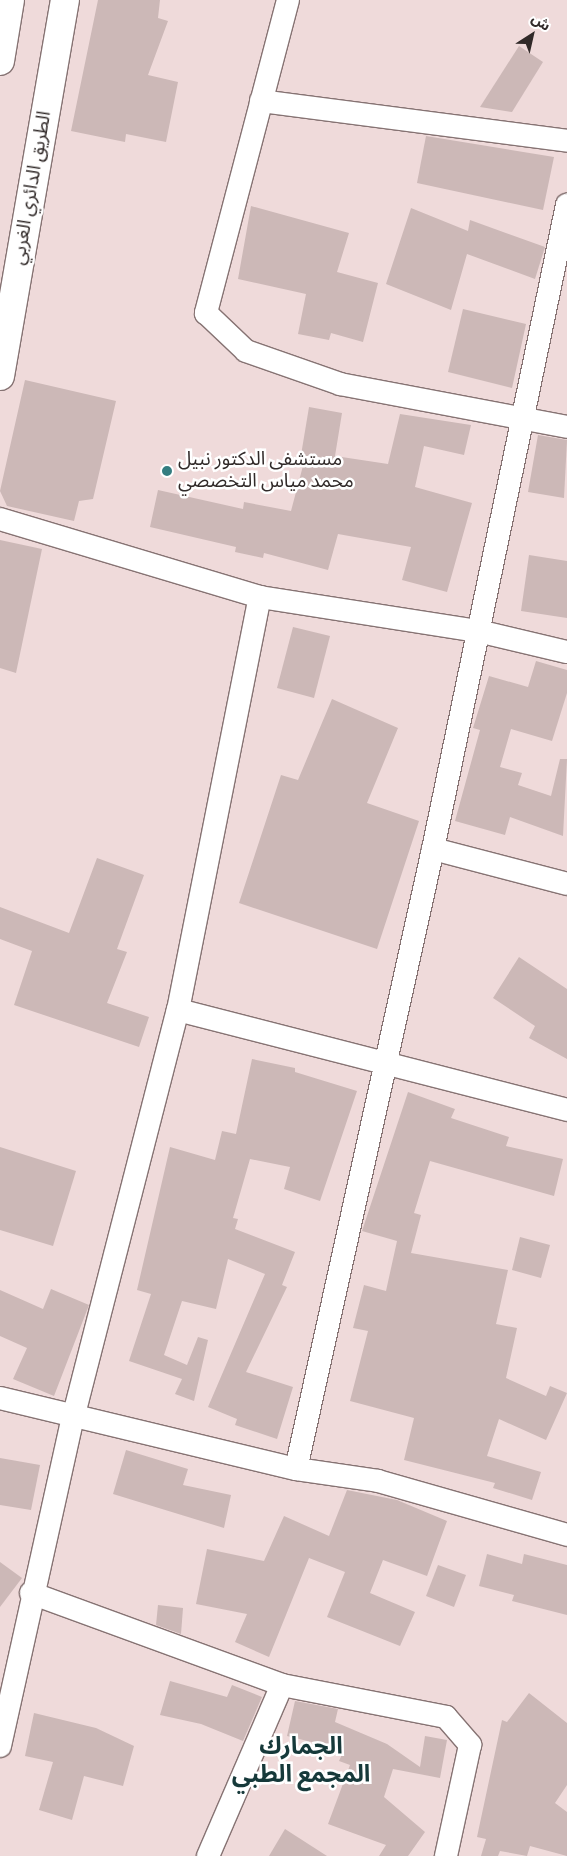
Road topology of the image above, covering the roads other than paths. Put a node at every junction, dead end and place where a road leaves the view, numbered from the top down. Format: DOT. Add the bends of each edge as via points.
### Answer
graph roads {
  1 [pos="10,0"];
  2 [pos="65,0"];
  3 [pos="288,0"];
  4 [pos="0,61"];
  5 [pos="261,101"];
  6 [pos="567,140"];
  7 [pos="567,205"];
  8 [pos="0,376"];
  9 [pos="522,415"];
  10 [pos="567,427"];
  11 [pos="0,519"];
  12 [pos="260,598"];
  13 [pos="478,631"];
  14 [pos="567,652"];
  15 [pos="433,849"];
  16 [pos="567,884"];
  17 [pos="178,1010"];
  18 [pos="386,1062"];
  19 [pos="567,1110"];
  20 [pos="0,1398"];
  21 [pos="73,1418"];
  22 [pos="296,1469"];
  23 [pos="567,1535"];
  24 [pos="31,1593"];
  25 [pos="282,1685"];
  26 [pos="0,1746"];
  27 [pos="208,1856"];
  28 [pos="446,1856"];
  1 -- 4 [label="main road"];
  2 -- 8 [label="main road, الطريق الدائري الغربي"];
  3 -- 5 [label="street"];
  5 -- 6 [label="street"];
  5 -- 9 [label="street" via="206,313 246,352 340,384"];
  7 -- 9 [label="street"];
  9 -- 10 [label="street"];
  9 -- 13 [label="street"];
  11 -- 12 [label="street"];
  12 -- 13 [label="street"];
  12 -- 17 [label="street"];
  13 -- 14 [label="street"];
  13 -- 15 [label="street"];
  15 -- 16 [label="street"];
  15 -- 18 [label="street"];
  17 -- 18 [label="street"];
  17 -- 21 [label="street"];
  18 -- 19 [label="street"];
  18 -- 22 [label="street"];
  20 -- 21 [label="street"];
  21 -- 22 [label="street"];
  21 -- 24 [label="street"];
  22 -- 23 [label="street" via="378,1480"];
  24 -- 25 [label="street"];
  24 -- 26 [label="street"];
  25 -- 27 [label="street"];
  25 -- 28 [label="street" via="446,1717 470,1745"];
}
